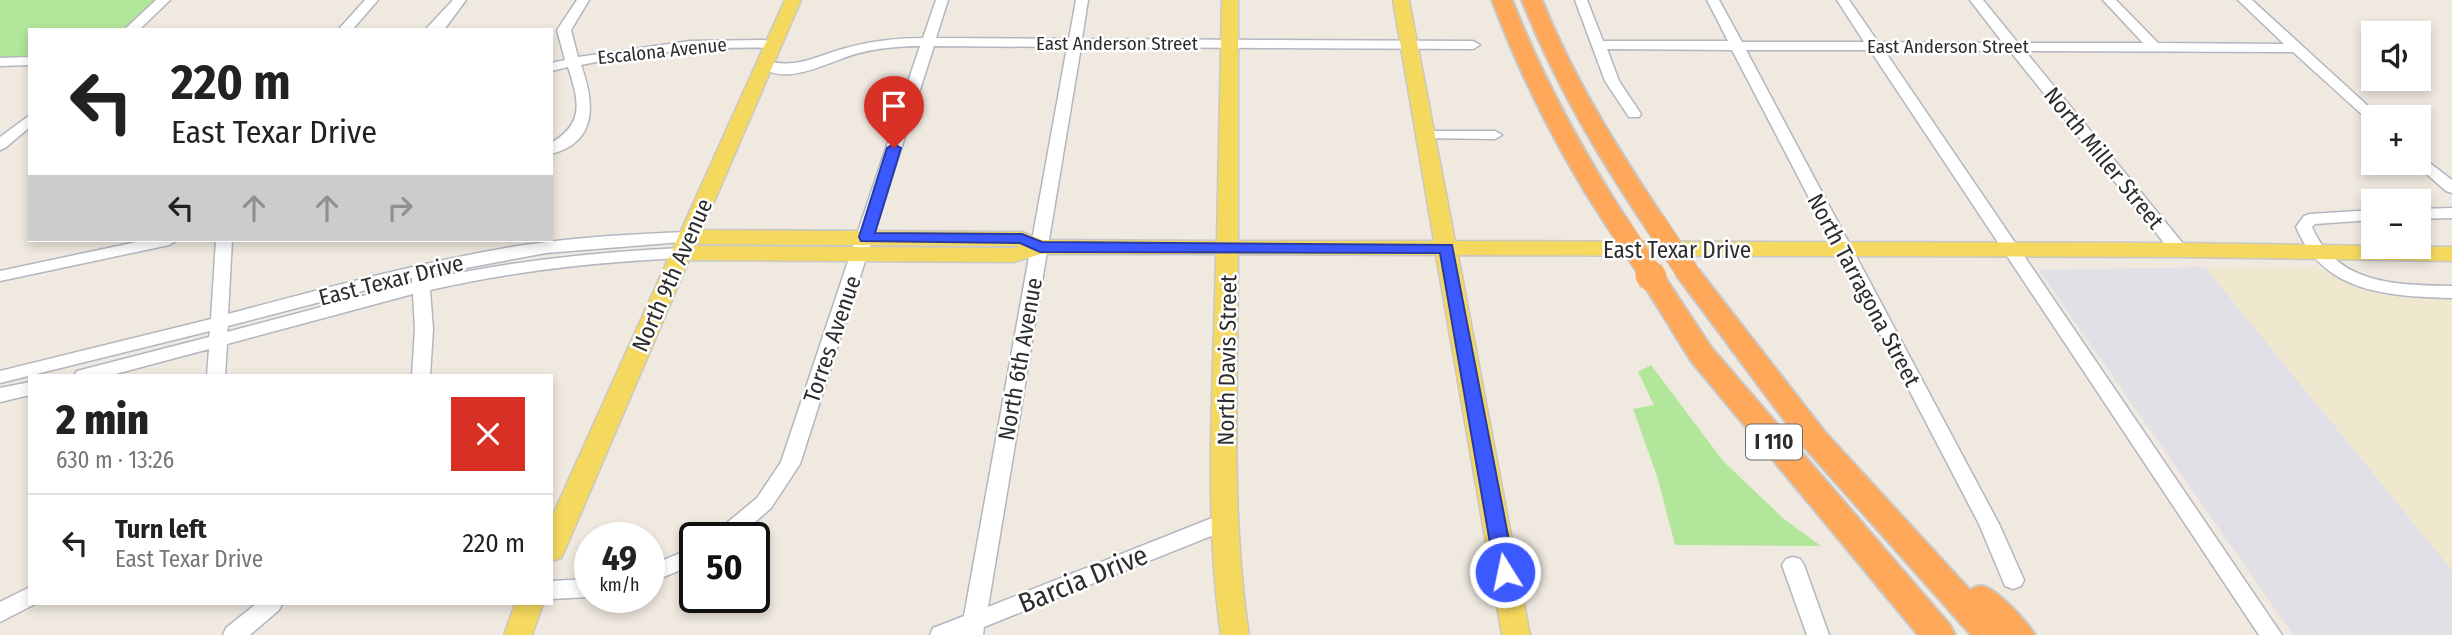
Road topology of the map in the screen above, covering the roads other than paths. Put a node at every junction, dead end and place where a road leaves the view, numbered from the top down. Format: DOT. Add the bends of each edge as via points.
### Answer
graph roads {
  1 [pos="164,0"];
  2 [pos="372,0"];
  3 [pos="460,0"];
  4 [pos="583,0"];
  5 [pos="793,0"];
  6 [pos="943,0"];
  7 [pos="1082,0"];
  8 [pos="1230,0"];
  9 [pos="1401,0"];
  10 [pos="1502,0"];
  11 [pos="1532,0"];
  12 [pos="1581,0"];
  13 [pos="1713,0"];
  14 [pos="1843,0"];
  15 [pos="1976,0"];
  16 [pos="2109,0"];
  17 [pos="2244,0"];
  18 [pos="133,28"];
  19 [pos="347,28"];
  20 [pos="434,28"];
  21 [pos="929,42"];
  22 [pos="1074,43"];
  23 [pos="774,44"];
  24 [pos="1230,44"];
  25 [pos="1408,45"];
  26 [pos="1473,45"];
  27 [pos="1599,45"];
  28 [pos="1736,45"];
  29 [pos="1873,46"];
  30 [pos="2013,46"];
  31 [pos="2154,47"];
  32 [pos="2296,48"];
  33 [pos="28,61"];
  34 [pos="0,62"];
  35 [pos="572,62"];
  36 [pos="766,65"];
  37 [pos="553,67"];
  38 [pos="2361,106"];
  39 [pos="1633,114"];
  40 [pos="28,121"];
  41 [pos="1425,135"];
  42 [pos="1495,135"];
  43 [pos="0,145"];
  44 [pos="553,149"];
  45 [pos="2431,169"];
  46 [pos="2452,188"];
  47 [pos="2452,213"];
  48 [pos="2431,214"];
  49 [pos="2361,216"];
  50 [pos="160,242"];
  51 [pos="224,242"];
  52 [pos="685,245"];
  53 [pos="863,246"];
  54 [pos="1040,247"];
  55 [pos="1228,248"];
  56 [pos="1447,249"];
  57 [pos="2179,250"];
  58 [pos="1843,251"];
  59 [pos="2014,252"];
  60 [pos="2315,253"];
  61 [pos="2452,254"];
  62 [pos="0,276"];
  63 [pos="421,278"];
  64 [pos="2452,292"];
  65 [pos="218,332"];
  66 [pos="1759,368"];
  67 [pos="89,374"];
  68 [pos="216,374"];
  69 [pos="421,374"];
  70 [pos="0,377"];
  71 [pos="28,388"];
  72 [pos="0,395"];
  73 [pos="742,522"];
  74 [pos="1224,522"];
  75 [pos="553,545"];
  76 [pos="1793,565"];
  77 [pos="2013,580"];
  78 [pos="574,589"];
  79 [pos="553,590"];
  80 [pos="28,597"];
  81 [pos="1908,599"];
  82 [pos="270,605"];
  83 [pos="529,605"];
  84 [pos="0,613"];
  85 [pos="973,629"];
  86 [pos="234,635"];
  87 [pos="518,635"];
  88 [pos="941,635"];
  89 [pos="1235,635"];
  90 [pos="1516,635"];
  91 [pos="1818,635"];
  92 [pos="1924,635"];
  93 [pos="1938,635"];
  94 [pos="1991,635"];
  95 [pos="2018,635"];
  96 [pos="2270,635"];
  1 -- 18 [label="street"];
  2 -- 19 [label="street"];
  3 -- 20 [label="street"];
  4 -- 35 [label="street" via="564,30"];
  5 -- 23 [label="main road, North 9th Avenue"];
  6 -- 21 [label="street, Torres Avenue"];
  7 -- 22 [label="street, North 6th Avenue"];
  8 -- 24 [label="main road, North Davis Street"];
  9 -- 25 [label="main road"];
  10 -- 81 [label="highway, I 110, bridge" via="1549,110 1701,354"];
  11 -- 66 [label="highway, I 110, bridge" via="1554,53 1612,160"];
  12 -- 27 [label="street"];
  13 -- 28 [label="street, North Tarragona Street"];
  14 -- 29 [label="street"];
  15 -- 30 [label="street, North Miller Street"];
  16 -- 31 [label="street"];
  17 -- 32 [label="street"];
  21 -- 22 [label="street, East Anderson Street"];
  21 -- 36 [label="street, East Anderson Street" via="863,47 797,69"];
  21 -- 53 [label="street, Torres Avenue"];
  22 -- 24 [label="street, East Anderson Street"];
  22 -- 54 [label="street, North 6th Avenue"];
  23 -- 35 [label="street, Escalona Avenue" via="679,45"];
  23 -- 36 [label="main road, North 9th Avenue"];
  24 -- 25 [label="street, East Anderson Street"];
  24 -- 55 [label="main road, North Davis Street"];
  25 -- 26 [label="street, East Anderson Street"];
  25 -- 41 [label="main road"];
  27 -- 28 [label="street, East Anderson Street"];
  27 -- 39 [label="street" via="1612,81"];
  28 -- 29 [label="street, East Anderson Street"];
  28 -- 58 [label="street, North Tarragona Street"];
  29 -- 30 [label="street, East Anderson Street"];
  29 -- 59 [label="street"];
  30 -- 31 [label="street, East Anderson Street"];
  30 -- 57 [label="street, North Miller Street"];
  31 -- 32 [label="street, East Anderson Street"];
  32 -- 38 [label="street"];
  33 -- 34 [label="street"];
  35 -- 37 [label="street, Escalona Avenue"];
  35 -- 44 [label="street" via="586,119 576,133"];
  36 -- 52 [label="main road, North 9th Avenue"];
  40 -- 43 [label="street"];
  41 -- 42 [label="street"];
  41 -- 56 [label="main road"];
  45 -- 46 [label="street"];
  47 -- 48 [label="street"];
  49 -- 60 [label="street" via="2310,219 2304,227"];
  50 -- 62 [label="street"];
  51 -- 65 [label="street"];
  52 -- 53 [label="main road, East Texar Drive"];
  52 -- 63 [label="street, East Texar Drive"];
  52 -- 75 [label="main road, North 9th Avenue"];
  53 -- 54 [label="main road, East Texar Drive" via="1014,255"];
  53 -- 73 [label="street, Torres Avenue" via="790,464 764,503"];
  54 -- 55 [label="main road, East Texar Drive"];
  54 -- 85 [label="street, North 6th Avenue"];
  55 -- 56 [label="main road, East Texar Drive"];
  55 -- 74 [label="main road, North Davis Street"];
  56 -- 58 [label="main road, East Texar Drive"];
  56 -- 90 [label="main road"];
  57 -- 59 [label="main road, East Texar Drive"];
  57 -- 60 [label="main road, East Texar Drive"];
  58 -- 59 [label="main road, East Texar Drive"];
  58 -- 77 [label="street, North Tarragona Street" via="1989,524"];
  59 -- 96 [label="street"];
  60 -- 61 [label="main road, East Texar Drive"];
  60 -- 64 [label="street" via="2348,275 2387,288"];
  63 -- 65 [label="street, East Texar Drive"];
  63 -- 69 [label="street"];
  65 -- 67 [label="street, East Texar Drive"];
  65 -- 68 [label="street"];
  65 -- 70 [label="street, East Texar Drive"];
  66 -- 94 [label="highway, I 110" via="1824,450"];
  66 -- 95 [label="highway"];
  71 -- 72 [label="street"];
  74 -- 85 [label="street, Barcia Drive"];
  74 -- 89 [label="main road, North Davis Street"];
  76 -- 91 [label="street"];
  78 -- 79 [label="street"];
  80 -- 84 [label="street"];
  81 -- 92 [label="highway"];
  81 -- 93 [label="highway, I 110"];
  82 -- 86 [label="street"];
  83 -- 87 [label="main road"];
  85 -- 88 [label="street, Barcia Drive"];
}
